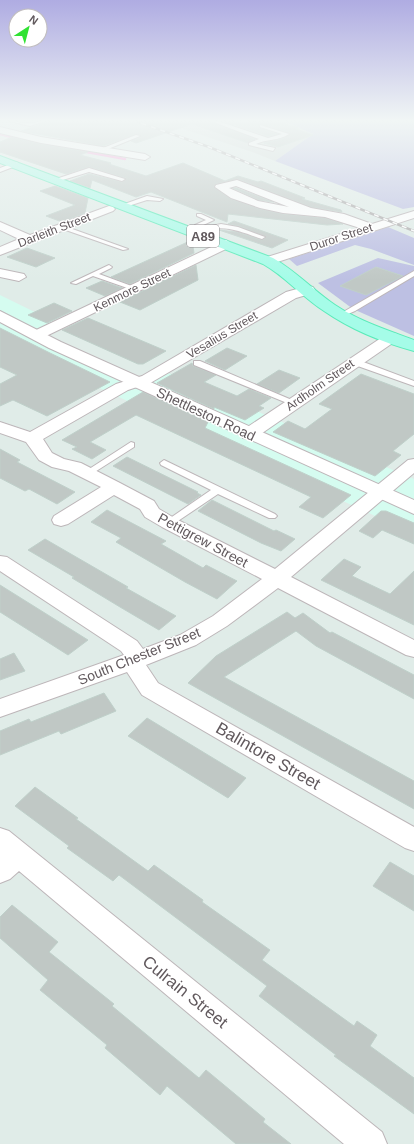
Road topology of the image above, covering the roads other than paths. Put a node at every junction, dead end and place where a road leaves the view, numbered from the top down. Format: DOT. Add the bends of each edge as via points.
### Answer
graph roads {
  1 [pos="39,173"];
  2 [pos="78,173"];
  3 [pos="101,173"];
  4 [pos="122,179"];
  5 [pos="56,180"];
  6 [pos="160,199"];
  7 [pos="122,206"];
  8 [pos="108,209"];
  9 [pos="309,211"];
  10 [pos="414,214"];
  11 [pos="199,215"];
  12 [pos="0,226"];
  13 [pos="62,227"];
  14 [pos="370,227"];
  15 [pos="191,232"];
  16 [pos="262,237"];
  17 [pos="30,240"];
  18 [pos="226,244"];
  19 [pos="125,249"];
  20 [pos="0,251"];
  21 [pos="268,261"];
  22 [pos="109,267"];
  23 [pos="0,273"];
  24 [pos="414,273"];
  25 [pos="93,274"];
  26 [pos="19,277"];
  27 [pos="74,283"];
  28 [pos="135,289"];
  29 [pos="308,290"];
  30 [pos="341,315"];
  31 [pos="0,316"];
  32 [pos="37,335"];
  33 [pos="392,337"];
  34 [pos="414,346"];
  35 [pos="355,362"];
  36 [pos="197,364"];
  37 [pos="136,382"];
  38 [pos="414,384"];
  39 [pos="295,403"];
  40 [pos="0,426"];
  41 [pos="249,434"];
  42 [pos="32,438"];
  43 [pos="131,445"];
  44 [pos="164,463"];
  45 [pos="414,464"];
  46 [pos="87,473"];
  47 [pos="114,487"];
  48 [pos="217,490"];
  49 [pos="379,492"];
  50 [pos="414,508"];
  51 [pos="272,516"];
  52 [pos="61,520"];
  53 [pos="169,523"];
  54 [pos="0,562"];
  55 [pos="276,579"];
  56 [pos="414,649"];
  57 [pos="135,660"];
  58 [pos="0,708"];
  59 [pos="414,840"];
  60 [pos="6,855"];
  61 [pos="370,1144"];
  1 -- 5 [label="main road, A89"];
  2 -- 5 [label="lane"];
  3 -- 4 [label="lane"];
  5 -- 7 [label="main road, A89"];
  6 -- 7 [label="lane" via="147,198"];
  7 -- 15 [label="main road, A89"];
  8 -- 13 [label="street, Darleith Street"];
  9 -- 9 [label="street" via="274,208 229,194 220,187 237,183"];
  9 -- 14 [label="street" via="346,218"];
  10 -- 14 [label="street, Duror Street"];
  11 -- 15 [label="lane" via="211,220"];
  12 -- 17 [label="street"];
  13 -- 17 [label="street, Darleith Street"];
  13 -- 19 [label="lane"];
  14 -- 21 [label="street, Duror Street"];
  15 -- 16 [label="lane" via="225,225"];
  15 -- 18 [label="main road, A89"];
  17 -- 20 [label="street, Darleith Street"];
  18 -- 21 [label="main road, A89"];
  18 -- 28 [label="street, Kenmore Street"];
  21 -- 29 [label="main road, A89" via="286,271"];
  22 -- 25 [label="lane"];
  23 -- 26 [label="street"];
  24 -- 30 [label="lane"];
  25 -- 27 [label="lane"];
  25 -- 28 [label="lane"];
  28 -- 32 [label="street, Kenmore Street"];
  29 -- 30 [label="main road, A89"];
  29 -- 37 [label="street, Vesalius Street" via="291,295 194,350 154,376"];
  30 -- 33 [label="main road, A89"];
  31 -- 32 [label="street, Shettleston Road"];
  32 -- 37 [label="street, Shettleston Road"];
  33 -- 34 [label="main road, A89"];
  33 -- 35 [label="street, Ardholm Street"];
  35 -- 38 [label="lane"];
  35 -- 39 [label="street, Ardholm Street"];
  36 -- 39 [label="lane"];
  37 -- 41 [label="street, Shettleston Road"];
  37 -- 42 [label="street, Vesalius Street" via="122,387"];
  39 -- 41 [label="street, Ardholm Street"];
  40 -- 42 [label="street" via="18,435"];
  41 -- 49 [label="street, Shettleston Road"];
  42 -- 46 [label="street, Pettigrew Street" via="44,456"];
  43 -- 46 [label="lane"];
  44 -- 48 [label="lane"];
  45 -- 49 [label="street, South Chester Street"];
  46 -- 47 [label="street, Pettigrew Street"];
  47 -- 52 [label="street"];
  47 -- 53 [label="street, Pettigrew Street" via="147,505 152,512"];
  48 -- 51 [label="lane"];
  48 -- 53 [label="lane"];
  49 -- 50 [label="street, Shettleston Road"];
  49 -- 55 [label="street, South Chester Street"];
  53 -- 55 [label="street, Pettigrew Street"];
  54 -- 57 [label="street, Balintore Street" via="129,646"];
  55 -- 56 [label="street, Pettigrew Street"];
  55 -- 57 [label="street, South Chester Street" via="220,621 188,640"];
  57 -- 58 [label="street, South Chester Street"];
  57 -- 59 [label="street, Balintore Street" via="150,689"];
  60 -- 61 [label="street, Culrain Street"];
}
